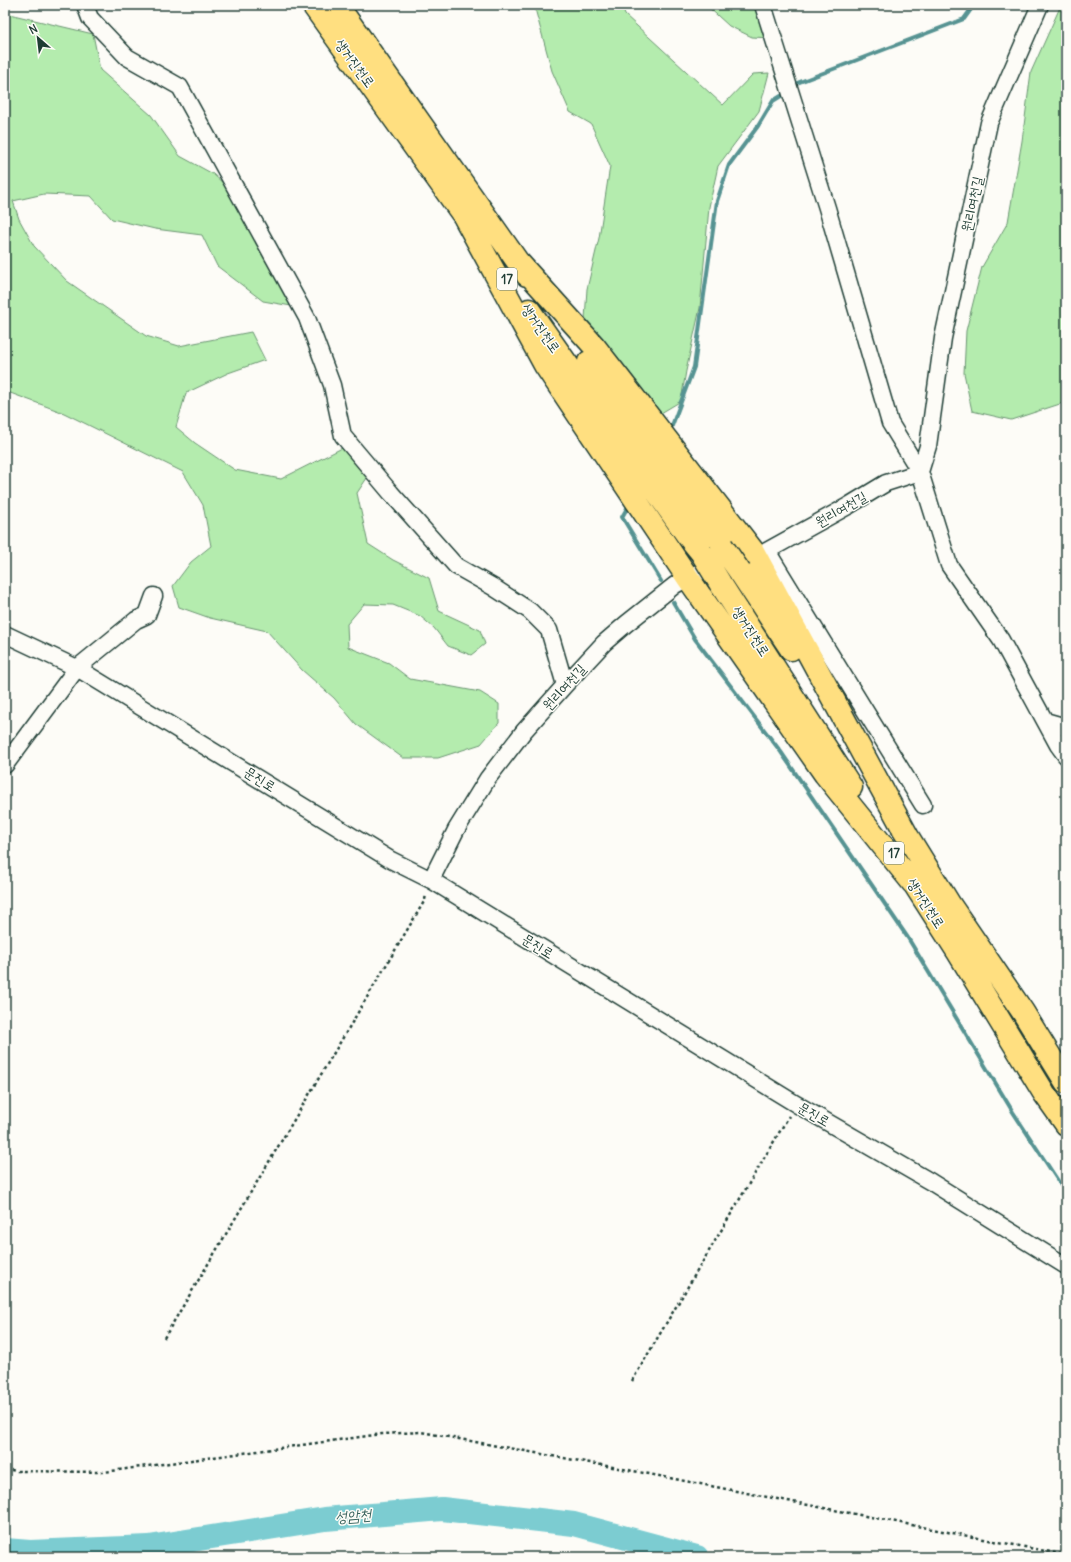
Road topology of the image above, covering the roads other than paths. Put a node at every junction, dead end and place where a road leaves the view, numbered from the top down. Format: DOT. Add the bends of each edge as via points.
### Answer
graph roads {
  1 [pos="85,5"];
  2 [pos="313,5"];
  3 [pos="337,5"];
  4 [pos="763,5"];
  5 [pos="1040,5"];
  6 [pos="465,218"];
  7 [pos="519,263"];
  8 [pos="920,472"];
  9 [pos="762,554"];
  10 [pos="688,578"];
  11 [pos="154,596"];
  12 [pos="5,634"];
  13 [pos="76,668"];
  14 [pos="565,685"];
  15 [pos="1045,721"];
  16 [pos="1066,727"];
  17 [pos="1066,756"];
  18 [pos="5,765"];
  19 [pos="923,805"];
  20 [pos="910,841"];
  21 [pos="431,880"];
  22 [pos="913,883"];
  23 [pos="1066,1082"];
  24 [pos="1066,1124"];
  25 [pos="1066,1266"];
  1 -- 14 [label="street" via="90,18 127,57 180,87 307,318 332,386 343,436 456,566 530,611 549,630"];
  2 -- 6 [label="highway, 생거진천로 / 17"];
  3 -- 7 [label="highway, 생거진천로 / 17"];
  4 -- 8 [label="street" via="827,208 890,423"];
  5 -- 8 [label="street, 원리여천길" via="989,123 943,338 928,446"];
  6 -- 10 [label="highway" via="545,365"];
  6 -- 22 [label="highway, 생거진천로 / 17, bridge" via="701,552"];
  7 -- 9 [label="highway" via="594,346"];
  7 -- 20 [label="highway, 생거진천로 / 17, bridge" via="740,572 781,633"];
  8 -- 9 [label="street, 원리여천길" via="886,483"];
  8 -- 15 [label="street" via="949,565 1001,640"];
  9 -- 10 [label="street, 원리여천길" via="709,567"];
  9 -- 19 [label="street"];
  9 -- 20 [label="highway"];
  10 -- 14 [label="street, 원리여천길" via="675,585 621,628"];
  10 -- 22 [label="highway" via="825,774"];
  11 -- 13 [label="street" via="147,614"];
  12 -- 13 [label="street, 문진로"];
  13 -- 18 [label="street"];
  13 -- 21 [label="street, 문진로" via="391,860"];
  14 -- 21 [label="street, 원리여천길" via="524,731 488,778 456,830"];
  15 -- 16 [label="street"];
  15 -- 17 [label="street"];
  20 -- 23 [label="highway, 생거진천로 / 17"];
  21 -- 25 [label="street, 문진로"];
  22 -- 24 [label="highway, 생거진천로 / 17" via="1044,1094"];
}
